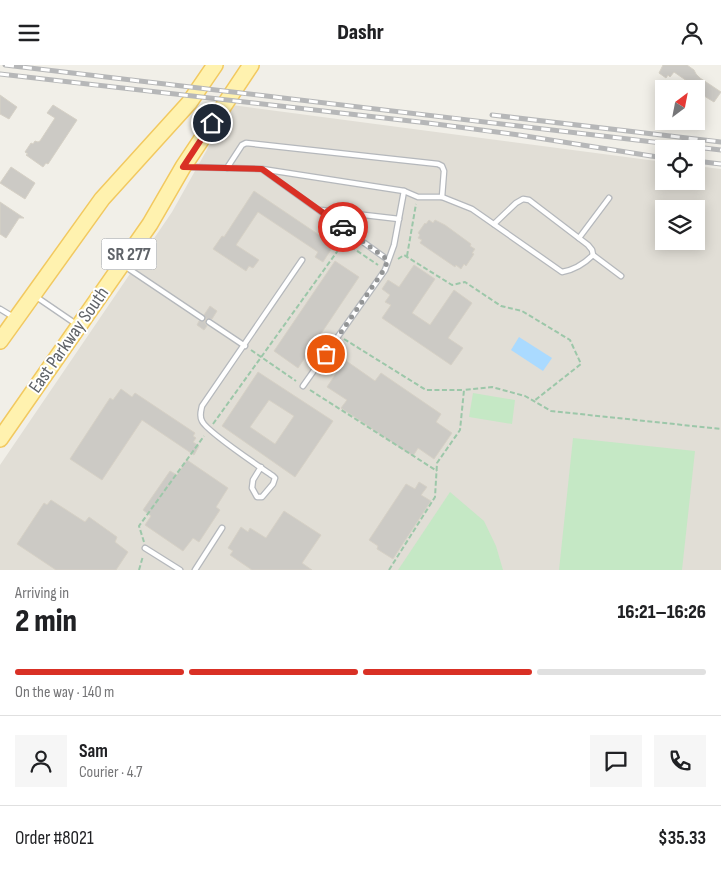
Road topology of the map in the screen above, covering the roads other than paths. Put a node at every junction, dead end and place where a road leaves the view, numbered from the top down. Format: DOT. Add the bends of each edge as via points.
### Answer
graph roads {
  1 [pos="214,65"];
  2 [pos="251,65"];
  3 [pos="183,167"];
  4 [pos="227,168"];
  5 [pos="262,169"];
  6 [pos="404,191"];
  7 [pos="442,197"];
  8 [pos="609,198"];
  9 [pos="318,210"];
  10 [pos="399,219"];
  11 [pos="494,224"];
  12 [pos="579,237"];
  13 [pos="593,255"];
  14 [pos="388,260"];
  15 [pos="302,261"];
  16 [pos="122,264"];
  17 [pos="622,276"];
  18 [pos="33,295"];
  19 [pos="0,309"];
  20 [pos="202,317"];
  21 [pos="16,319"];
  22 [pos="210,322"];
  23 [pos="79,326"];
  24 [pos="0,341"];
  25 [pos="245,346"];
  26 [pos="303,386"];
  27 [pos="0,439"];
  28 [pos="261,467"];
  29 [pos="222,528"];
  30 [pos="145,547"];
  31 [pos="180,570"];
  32 [pos="195,570"];
  1 -- 18 [label="main road, SR 277" via="189,103 102,199"];
  2 -- 3 [label="main road, East Parkway South / SR 277"];
  3 -- 4 [label="lane"];
  3 -- 16 [label="main road, East Parkway South / SR 277"];
  4 -- 5 [label="lane"];
  4 -- 7 [label="lane" via="246,143 438,164 444,171"];
  5 -- 6 [label="lane"];
  5 -- 9 [label="lane"];
  6 -- 7 [label="lane" via="418,197"];
  6 -- 10 [label="lane"];
  7 -- 11 [label="lane" via="472,209"];
  8 -- 12 [label="lane"];
  9 -- 10 [label="lane"];
  9 -- 14 [label="lane"];
  10 -- 14 [label="lane"];
  11 -- 12 [label="lane" via="523,199 529,200"];
  11 -- 13 [label="lane" via="562,272 570,271"];
  12 -- 13 [label="lane"];
  13 -- 17 [label="lane"];
  14 -- 26 [label="lane"];
  15 -- 25 [label="lane"];
  16 -- 20 [label="lane"];
  16 -- 23 [label="main road, East Parkway South / SR 277"];
  18 -- 21 [label="main road, SR 277"];
  18 -- 23 [label="lane"];
  19 -- 21 [label="lane"];
  21 -- 24 [label="main road, SR 277"];
  22 -- 25 [label="lane"];
  23 -- 27 [label="main road, East Parkway South / SR 277"];
  25 -- 28 [label="lane" via="202,406 200,415 209,429"];
  28 -- 28 [label="lane" via="275,480 262,497 257,497 252,488 253,480"];
  29 -- 32 [label="lane"];
  30 -- 31 [label="lane"];
}
